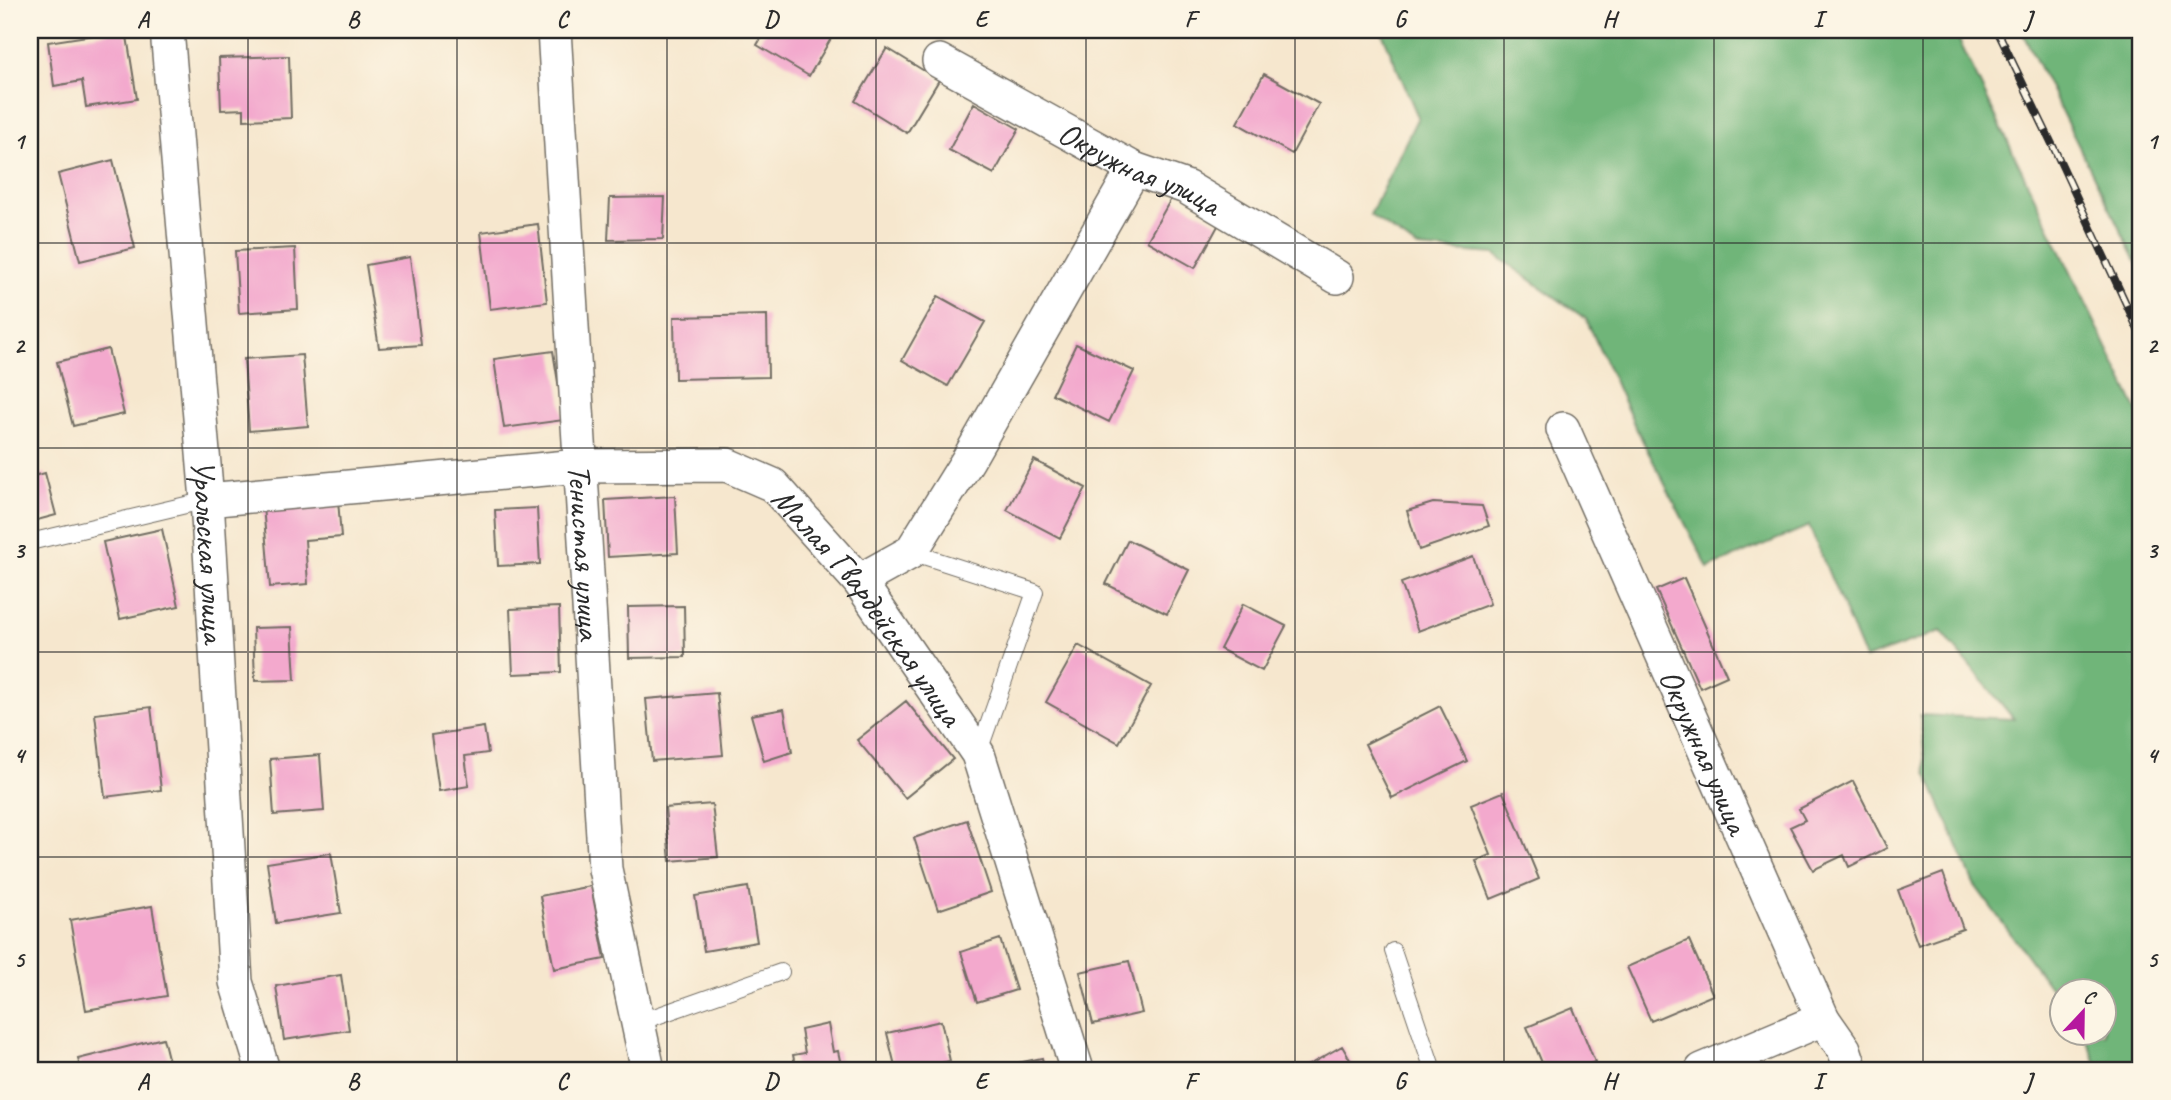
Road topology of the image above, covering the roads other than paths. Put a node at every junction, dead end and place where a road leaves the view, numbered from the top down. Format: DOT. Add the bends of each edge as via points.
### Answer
graph roads {
  1 [pos="167,30"];
  2 [pos="554,30"];
  3 [pos="939,61"];
  4 [pos="1134,169"];
  5 [pos="1337,277"];
  6 [pos="1563,429"];
  7 [pos="579,466"];
  8 [pos="207,500"];
  9 [pos="30,542"];
  10 [pos="911,552"];
  11 [pos="859,581"];
  12 [pos="978,754"];
  13 [pos="1393,951"];
  14 [pos="781,972"];
  15 [pos="1823,1019"];
  16 [pos="637,1023"];
  17 [pos="263,1070"];
  18 [pos="648,1070"];
  19 [pos="1077,1070"];
  20 [pos="1433,1070"];
  21 [pos="1702,1070"];
  22 [pos="1851,1070"];
  1 -- 8 [label="street, Уральская улица"];
  2 -- 7 [label="street, Тенистая улица"];
  3 -- 4 [label="street, Окружная улица"];
  4 -- 5 [label="street, Окружная улица" via="1186,187"];
  4 -- 10 [label="street"];
  6 -- 15 [label="street, Окружная улица"];
  7 -- 8 [label="street, Малая Гвардейская улица"];
  7 -- 11 [label="street, Малая Гвардейская улица" via="727,465 773,485"];
  7 -- 16 [label="street, Тенистая улица" via="605,869"];
  8 -- 9 [label="lane"];
  8 -- 17 [label="street, Уральская улица" via="236,982"];
  10 -- 11 [label="street"];
  10 -- 12 [label="lane" via="1035,592"];
  11 -- 12 [label="street, Малая Гвардейская улица"];
  12 -- 19 [label="street, Малая Гвардейская улица"];
  13 -- 20 [label="lane"];
  14 -- 16 [label="lane"];
  15 -- 21 [label="street"];
  15 -- 22 [label="street, Окружная улица" via="1844,1049"];
  16 -- 18 [label="street, Тенистая улица"];
}
